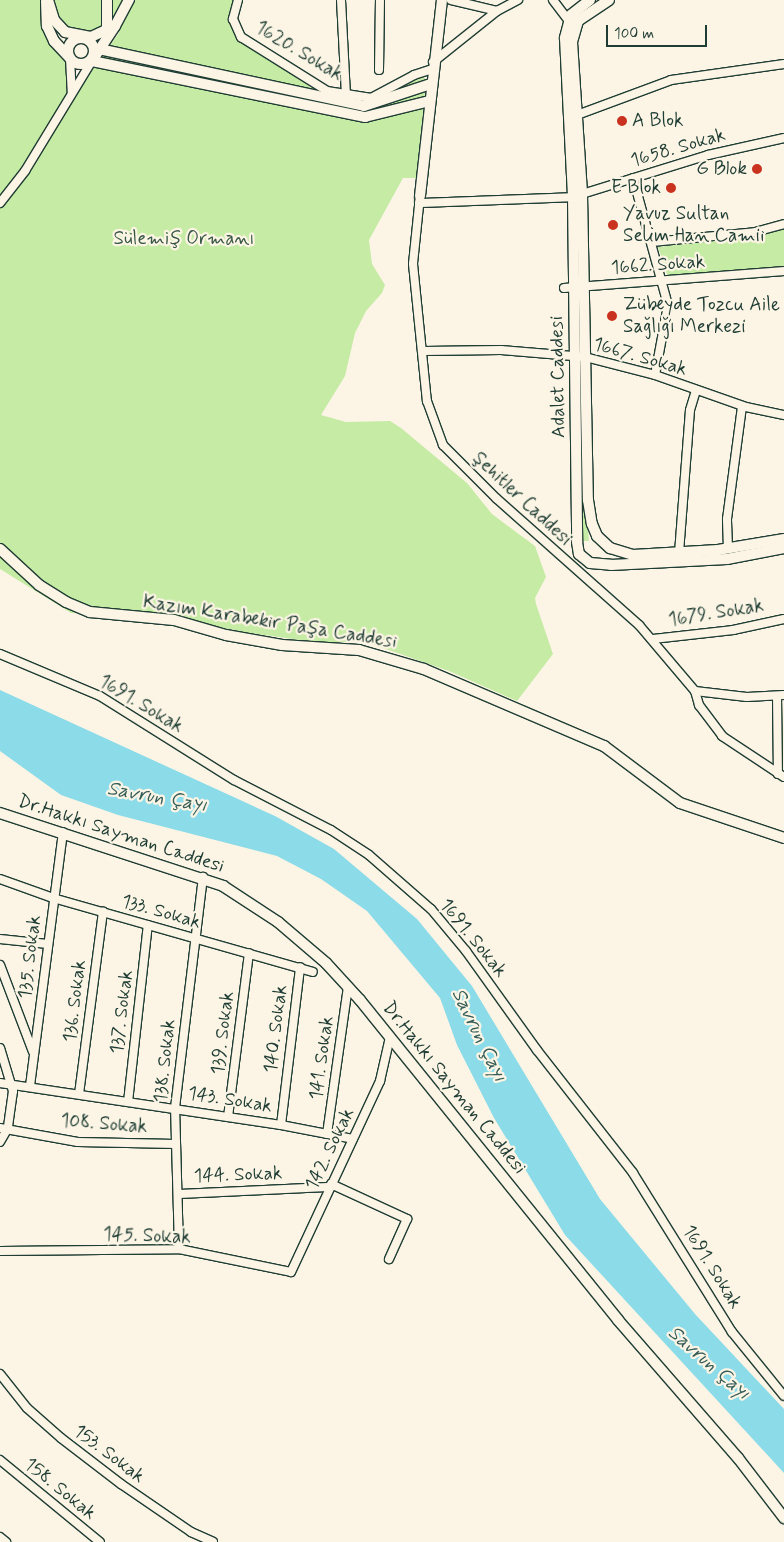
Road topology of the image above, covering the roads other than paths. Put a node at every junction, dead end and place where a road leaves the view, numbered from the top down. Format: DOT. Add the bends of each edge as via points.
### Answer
graph roads {
  1 [pos="47,0"];
  2 [pos="107,0"];
  3 [pos="129,0"];
  4 [pos="238,0"];
  5 [pos="341,0"];
  6 [pos="380,0"];
  7 [pos="442,0"];
  8 [pos="450,0"];
  9 [pos="518,0"];
  10 [pos="553,0"];
  11 [pos="590,0"];
  12 [pos="609,0"];
  13 [pos="497,11"];
  14 [pos="568,20"];
  15 [pos="111,29"];
  16 [pos="84,38"];
  17 [pos="99,50"];
  18 [pos="70,58"];
  19 [pos="92,61"];
  20 [pos="784,64"];
  21 [pos="432,66"];
  22 [pos="379,70"];
  23 [pos="430,84"];
  24 [pos="72,92"];
  25 [pos="346,96"];
  26 [pos="429,101"];
  27 [pos="577,115"];
  28 [pos="784,138"];
  29 [pos="633,178"];
  30 [pos="578,195"];
  31 [pos="420,199"];
  32 [pos="0,203"];
  33 [pos="784,224"];
  34 [pos="652,242"];
  35 [pos="784,271"];
  36 [pos="664,281"];
  37 [pos="574,287"];
  38 [pos="424,351"];
  39 [pos="580,356"];
  40 [pos="655,375"];
  41 [pos="696,390"];
  42 [pos="742,406"];
  43 [pos="784,415"];
  44 [pos="784,539"];
  45 [pos="784,548"];
  46 [pos="0,549"];
  47 [pos="728,549"];
  48 [pos="679,553"];
  49 [pos="784,618"];
  50 [pos="653,639"];
  51 [pos="0,654"];
  52 [pos="695,691"];
  53 [pos="780,696"];
  54 [pos="781,776"];
  55 [pos="0,813"];
  56 [pos="63,832"];
  57 [pos="784,832"];
  58 [pos="770,834"];
  59 [pos="784,838"];
  60 [pos="203,877"];
  61 [pos="0,879"];
  62 [pos="53,898"];
  63 [pos="103,912"];
  64 [pos="148,925"];
  65 [pos="196,938"];
  66 [pos="0,939"];
  67 [pos="48,944"];
  68 [pos="250,953"];
  69 [pos="0,965"];
  70 [pos="300,967"];
  71 [pos="313,972"];
  72 [pos="348,986"];
  73 [pos="390,1038"];
  74 [pos="0,1048"];
  75 [pos="34,1055"];
  76 [pos="0,1083"];
  77 [pos="13,1083"];
  78 [pos="30,1086"];
  79 [pos="79,1094"];
  80 [pos="128,1102"];
  81 [pos="175,1108"];
  82 [pos="228,1116"];
  83 [pos="281,1125"];
  84 [pos="4,1128"];
  85 [pos="327,1134"];
  86 [pos="352,1139"];
  87 [pos="0,1142"];
  88 [pos="176,1144"];
  89 [pos="330,1186"];
  90 [pos="178,1194"];
  91 [pos="179,1250"];
  92 [pos="0,1251"];
  93 [pos="389,1259"];
  94 [pos="291,1272"];
  95 [pos="0,1374"];
  96 [pos="784,1396"];
  97 [pos="0,1460"];
  98 [pos="784,1518"];
  99 [pos="0,1537"];
  100 [pos="6,1542"];
  101 [pos="100,1542"];
  102 [pos="213,1542"];
  1 -- 16 [label="street" via="60,30"];
  1 -- 18 [label="street" via="47,26 54,41"];
  2 -- 15 [label="street"];
  3 -- 15 [label="street"];
  4 -- 25 [label="street, 1620. Sokak" via="233,19 241,37 315,84"];
  5 -- 25 [label="street"];
  6 -- 22 [label="street"];
  7 -- 21 [label="street"];
  8 -- 13 [label="street"];
  9 -- 13 [label="street, 1620. Sokak"];
  10 -- 14 [label="street"];
  11 -- 14 [label="street"];
  12 -- 27 [label="street" via="582,17 574,30"];
  13 -- 21 [label="street, 1620. Sokak"];
  14 -- 30 [label="street" via="565,46"];
  15 -- 16 [label="street"];
  15 -- 17 [label="street"];
  16 -- 18 [label="street" via="70,44"];
  16 -- 19 [label="street" via="95,48"];
  17 -- 19 [label="street"];
  17 -- 23 [label="street" via="364,106"];
  18 -- 19 [label="street" via="80,64"];
  18 -- 24 [label="street"];
  19 -- 24 [label="street"];
  19 -- 26 [label="street" via="365,117"];
  20 -- 27 [label="street" via="671,80"];
  21 -- 23 [label="street"];
  21 -- 25 [label="street, 1620. Sokak" via="371,98"];
  23 -- 26 [label="street"];
  24 -- 32 [label="street" via="25,171"];
  26 -- 31 [label="street"];
  27 -- 30 [label="street"];
  28 -- 29 [label="street, 1658. Sokak" via="708,155"];
  29 -- 30 [label="street, 1658. Sokak"];
  29 -- 34 [label="street"];
  30 -- 31 [label="street, 1658. Sokak"];
  30 -- 37 [label="street"];
  31 -- 38 [label="street, Şehitler Caddesi" via="413,264"];
  33 -- 34 [label="street" via="755,232"];
  34 -- 36 [label="street"];
  35 -- 36 [label="street, 1662. Sokak"];
  36 -- 37 [label="street, 1662. Sokak"];
  36 -- 40 [label="street" via="667,319"];
  37 -- 39 [label="street"];
  38 -- 39 [label="street, 1667. Sokak" via="501,350"];
  38 -- 50 [label="street, Şehitler Caddesi" via="429,412 450,454"];
  39 -- 40 [label="street, 1667. Sokak"];
  39 -- 45 [label="street, Adalet Caddesi" via="577,542 583,559 598,565 682,563 727,559"];
  39 -- 48 [label="street" via="588,507 595,532 610,548 625,554"];
  40 -- 41 [label="street, 1667. Sokak"];
  41 -- 42 [label="street, 1667. Sokak"];
  41 -- 48 [label="street" via="690,410"];
  42 -- 43 [label="street, 1667. Sokak"];
  42 -- 47 [label="street" via="726,519"];
  44 -- 47 [label="street"];
  46 -- 58 [label="street, Kazım Karabekir Paşa Caddesi" via="47,590 90,612 174,620 226,635 282,645 359,650 424,669 604,746 680,803"];
  47 -- 48 [label="street"];
  49 -- 50 [label="street, 1679. Sokak" via="741,629"];
  50 -- 52 [label="street, Şehitler Caddesi"];
  51 -- 96 [label="street, 1691. Sokak" via="100,696 234,780 331,830 369,855 424,903 470,957 633,1173 732,1332"];
  52 -- 53 [label="street" via="747,698"];
  52 -- 54 [label="street, Şehitler Caddesi" via="699,705 722,736"];
  53 -- 54 [label="street"];
  55 -- 56 [label="street, Dr.Hakkı Sayman Caddesi"];
  56 -- 60 [label="street, Dr.Hakkı Sayman Caddesi"];
  56 -- 62 [label="street, 135. Sokak"];
  57 -- 58 [label="street"];
  58 -- 59 [label="street, Kazım Karabekir Paşa Caddesi"];
  60 -- 65 [label="street, 138. Sokak"];
  60 -- 72 [label="street, Dr.Hakkı Sayman Caddesi" via="237,893 278,922"];
  61 -- 62 [label="street, 133. Sokak"];
  62 -- 63 [label="street, 133. Sokak"];
  62 -- 67 [label="street, 135. Sokak"];
  63 -- 64 [label="street, 133. Sokak"];
  63 -- 79 [label="street, 136. Sokak"];
  64 -- 65 [label="street, 133. Sokak"];
  64 -- 80 [label="street, 137. Sokak"];
  65 -- 68 [label="street, 133. Sokak"];
  65 -- 81 [label="street, 138. Sokak"];
  66 -- 67 [label="street"];
  67 -- 75 [label="street, 135. Sokak"];
  68 -- 70 [label="street, 133. Sokak"];
  68 -- 82 [label="street, 139. Sokak"];
  69 -- 75 [label="street"];
  70 -- 71 [label="street, 133. Sokak"];
  70 -- 83 [label="street, 140. Sokak"];
  72 -- 73 [label="street, Dr.Hakkı Sayman Caddesi"];
  72 -- 85 [label="street, 141. Sokak"];
  73 -- 86 [label="street, 142. Sokak" via="380,1081"];
  73 -- 98 [label="street, Dr.Hakkı Sayman Caddesi" via="612,1312 738,1458"];
  74 -- 77 [label="street"];
  75 -- 78 [label="street, 135. Sokak"];
  76 -- 77 [label="street, 143. Sokak"];
  77 -- 78 [label="street, 143. Sokak"];
  77 -- 84 [label="street" via="13,1101"];
  78 -- 79 [label="street, 143. Sokak"];
  79 -- 80 [label="street, 143. Sokak"];
  80 -- 81 [label="street, 143. Sokak"];
  81 -- 82 [label="street, 143. Sokak"];
  81 -- 88 [label="street, 138. Sokak"];
  82 -- 83 [label="street, 143. Sokak"];
  83 -- 85 [label="street, 143. Sokak"];
  84 -- 87 [label="street"];
  84 -- 88 [label="street, 108. Sokak" via="78,1142"];
  85 -- 86 [label="street, 143. Sokak"];
  86 -- 89 [label="street, 142. Sokak"];
  88 -- 90 [label="street, 138. Sokak"];
  89 -- 90 [label="street, 144. Sokak"];
  89 -- 93 [label="street, 144. Sokak" via="407,1219"];
  89 -- 94 [label="street, 142. Sokak"];
  90 -- 91 [label="street, 138. Sokak"];
  91 -- 92 [label="street, 145. Sokak"];
  91 -- 94 [label="street, 145. Sokak"];
  95 -- 102 [label="street, 153. Sokak" via="27,1408 61,1438 191,1532"];
  97 -- 101 [label="street, 158. Sokak"];
  99 -- 100 [label="street"];
}
